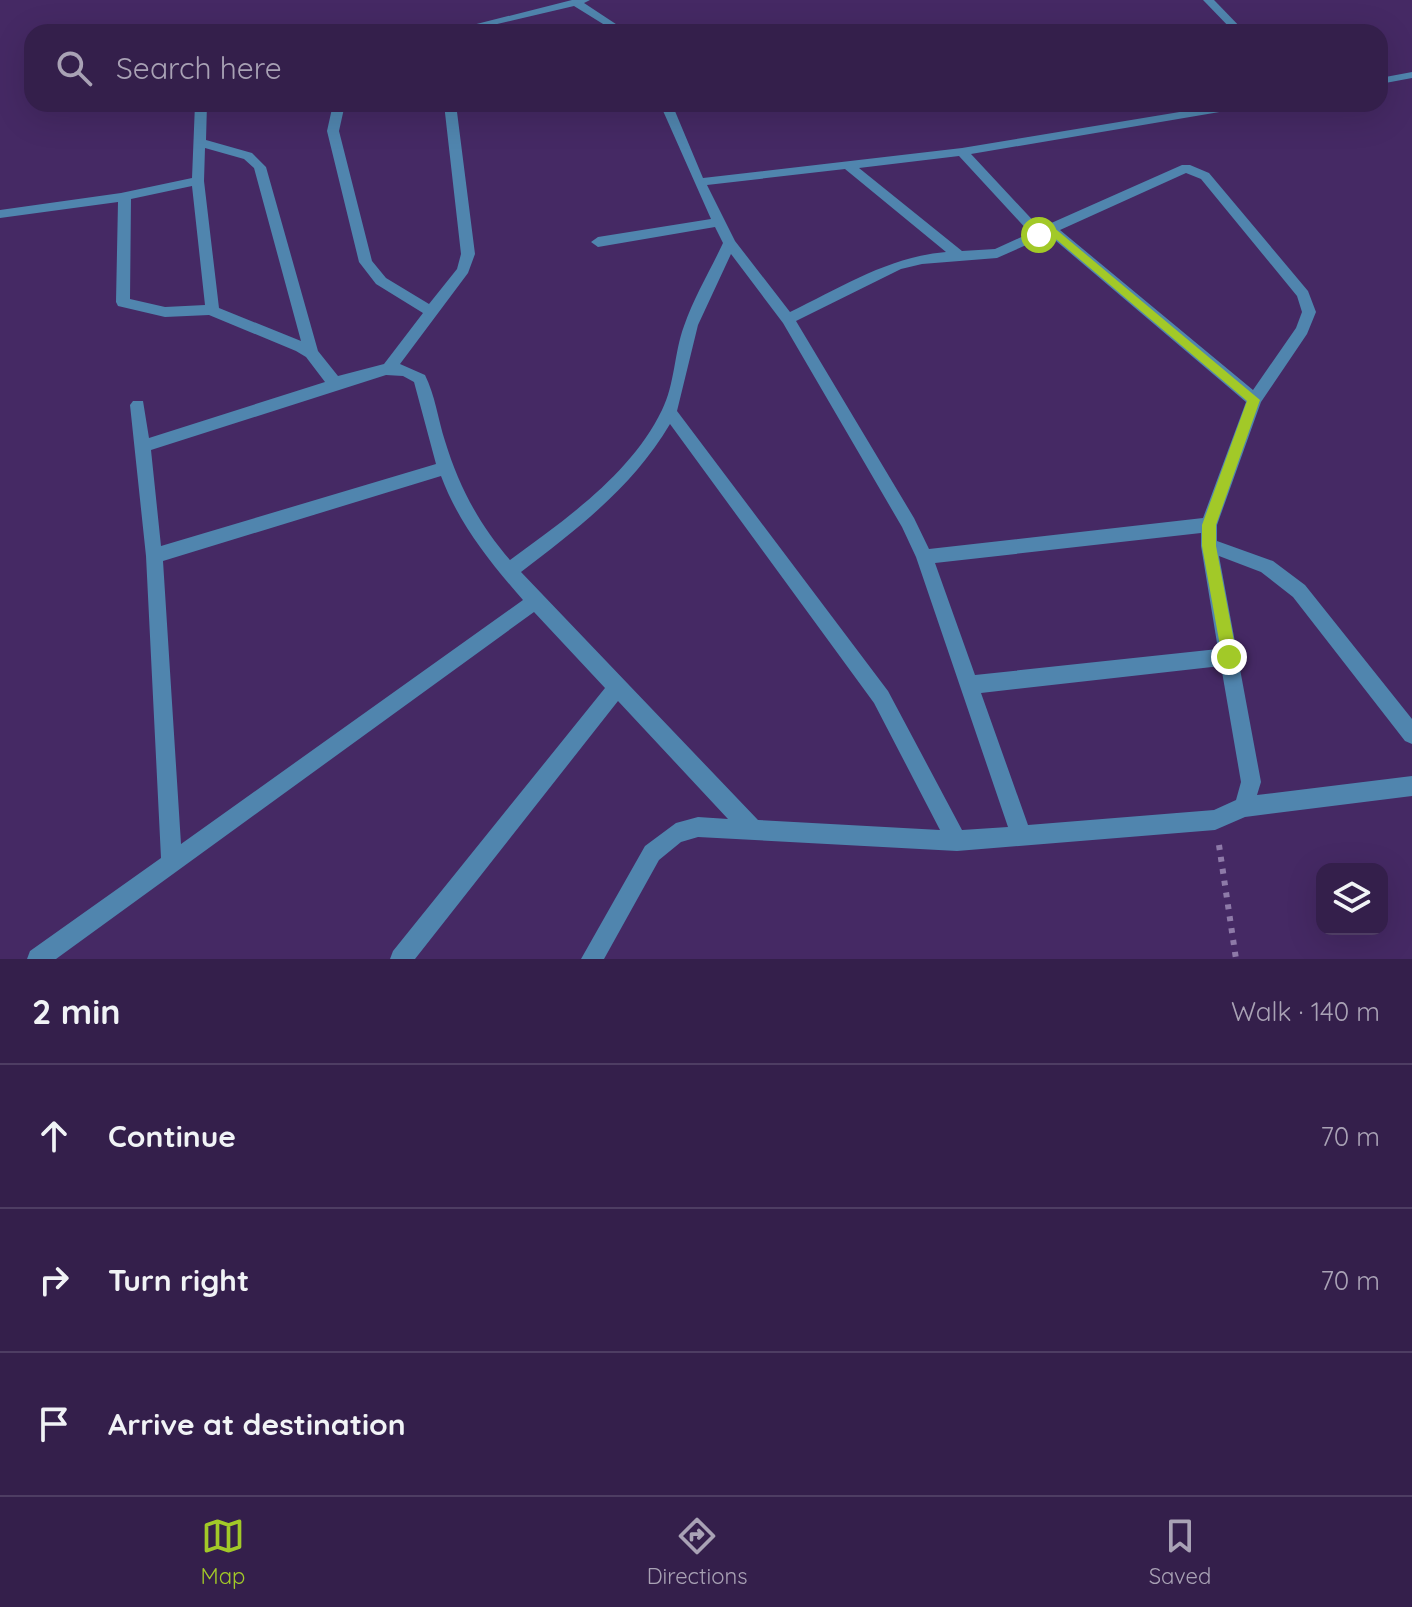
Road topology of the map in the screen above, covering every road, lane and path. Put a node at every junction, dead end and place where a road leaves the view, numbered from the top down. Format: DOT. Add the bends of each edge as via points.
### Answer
graph roads {
  1 [pos="1208,0"];
  2 [pos="581,2"];
  3 [pos="485,24"];
  4 [pos="612,24"];
  5 [pos="1232,24"];
  6 [pos="1412,75"];
  7 [pos="1388,80"];
  8 [pos="201,112"];
  9 [pos="337,112"];
  10 [pos="451,112"];
  11 [pos="669,112"];
  12 [pos="1201,112"];
  13 [pos="199,142"];
  14 [pos="962,152"];
  15 [pos="848,165"];
  16 [pos="198,181"];
  17 [pos="699,182"];
  18 [pos="121,197"];
  19 [pos="0,214"];
  20 [pos="719,222"];
  21 [pos="1045,232"];
  22 [pos="598,242"];
  23 [pos="730,243"];
  24 [pos="960,257"];
  25 [pos="212,310"];
  26 [pos="431,312"];
  27 [pos="788,319"];
  28 [pos="311,353"];
  29 [pos="390,367"];
  30 [pos="342,382"];
  31 [pos="1254,400"];
  32 [pos="138,405"];
  33 [pos="669,412"];
  34 [pos="144,446"];
  35 [pos="445,468"];
  36 [pos="1209,525"];
  37 [pos="1209,546"];
  38 [pos="154,556"];
  39 [pos="924,557"];
  40 [pos="509,571"];
  41 [pos="535,601"];
  42 [pos="1229,657"];
  43 [pos="969,685"];
  44 [pos="616,689"];
  45 [pos="1412,734"];
  46 [pos="1412,786"];
  47 [pos="1244,807"];
  48 [pos="1215,820"];
  49 [pos="755,832"];
  50 [pos="1021,835"];
  51 [pos="957,841"];
  52 [pos="172,862"];
  53 [pos="38,959"];
  54 [pos="401,959"];
  55 [pos="592,959"];
  56 [pos="1236,959"];
  1 -- 5 [label="street"];
  2 -- 3 [label="street"];
  2 -- 4 [label="street"];
  6 -- 7 [label="street"];
  8 -- 13 [label="street"];
  9 -- 26 [label="street" via="333,131 366,262 381,281"];
  10 -- 26 [label="street" via="468,254 463,270"];
  11 -- 17 [label="street"];
  12 -- 14 [label="street"];
  13 -- 16 [label="street"];
  13 -- 28 [label="street" via="248,156 260,167"];
  14 -- 15 [label="street"];
  14 -- 21 [label="street"];
  15 -- 17 [label="street"];
  15 -- 24 [label="street"];
  16 -- 18 [label="street"];
  16 -- 25 [label="street"];
  17 -- 20 [label="street"];
  18 -- 19 [label="street"];
  18 -- 25 [label="street" via="126,202 123,302 165,312"];
  20 -- 22 [label="street"];
  20 -- 23 [label="street"];
  21 -- 24 [label="street" via="988,255"];
  21 -- 31 [label="street"];
  21 -- 31 [label="street" via="1186,168 1205,176 1303,294 1309,312"];
  23 -- 27 [label="street"];
  23 -- 33 [label="street" via="691,325"];
  24 -- 27 [label="street" via="897,265"];
  25 -- 28 [label="street"];
  26 -- 29 [label="street"];
  27 -- 39 [label="street"];
  28 -- 30 [label="street" via="334,382"];
  29 -- 30 [label="street"];
  29 -- 35 [label="street" via="406,369 420,379"];
  30 -- 34 [label="street"];
  31 -- 36 [label="street"];
  32 -- 34 [label="street"];
  33 -- 40 [label="street" via="617,485"];
  33 -- 51 [label="street" via="881,697"];
  34 -- 38 [label="street"];
  35 -- 38 [label="street"];
  35 -- 40 [label="street" via="461,505"];
  36 -- 37 [label="street"];
  36 -- 39 [label="street"];
  37 -- 42 [label="street"];
  37 -- 45 [label="street" via="1264,562 1282,574"];
  38 -- 52 [label="street"];
  39 -- 43 [label="street"];
  40 -- 41 [label="street"];
  41 -- 44 [label="street"];
  41 -- 52 [label="street"];
  42 -- 43 [label="street"];
  42 -- 47 [label="street" via="1251,782"];
  43 -- 50 [label="street"];
  44 -- 49 [label="street"];
  44 -- 54 [label="street"];
  46 -- 47 [label="street"];
  47 -- 48 [label="street"];
  48 -- 50 [label="street"];
  48 -- 56 [label="path"];
  49 -- 51 [label="street"];
  49 -- 55 [label="street" via="698,827 676,833 652,853"];
  50 -- 51 [label="street"];
  52 -- 53 [label="street"];
}
